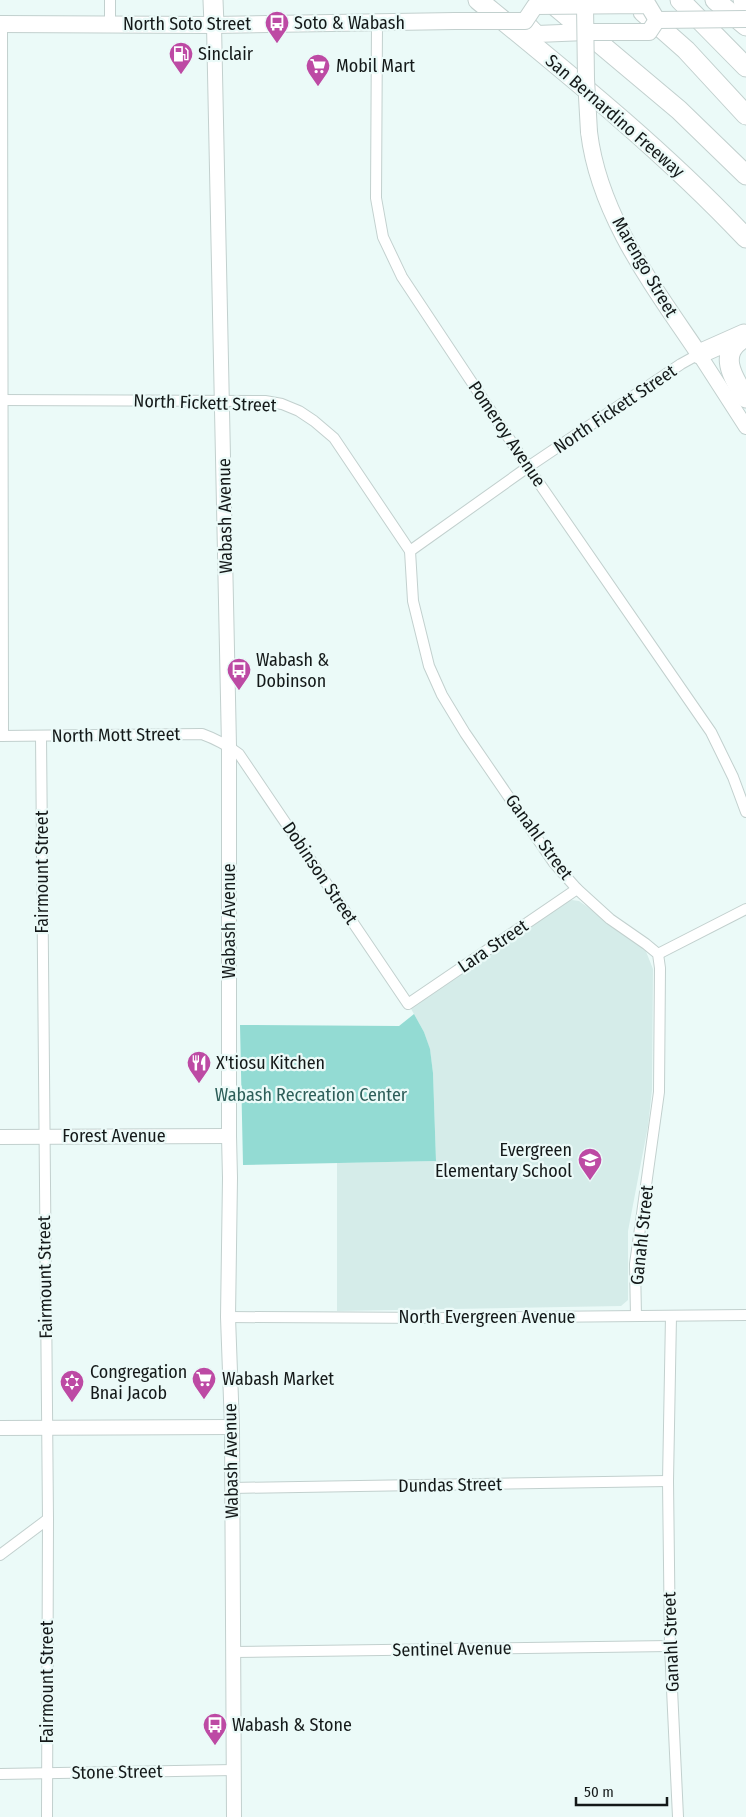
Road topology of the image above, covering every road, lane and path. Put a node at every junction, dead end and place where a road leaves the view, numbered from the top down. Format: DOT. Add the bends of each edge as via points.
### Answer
graph roads {
  1 [pos="110,0"];
  2 [pos="213,0"];
  3 [pos="478,0"];
  4 [pos="548,0"];
  5 [pos="629,0"];
  6 [pos="680,0"];
  7 [pos="715,0"];
  8 [pos="743,0"];
  9 [pos="585,3"];
  10 [pos="746,3"];
  11 [pos="746,19"];
  12 [pos="657,20"];
  13 [pos="525,21"];
  14 [pos="377,23"];
  15 [pos="1,24"];
  16 [pos="110,24"];
  17 [pos="214,25"];
  18 [pos="746,26"];
  19 [pos="586,32"];
  20 [pos="746,67"];
  21 [pos="746,115"];
  22 [pos="746,175"];
  23 [pos="746,238"];
  24 [pos="746,335"];
  25 [pos="699,354"];
  26 [pos="746,398"];
  27 [pos="1,400"];
  28 [pos="223,401"];
  29 [pos="746,427"];
  30 [pos="528,467"];
  31 [pos="410,551"];
  32 [pos="2,736"];
  33 [pos="41,736"];
  34 [pos="229,746"];
  35 [pos="746,812"];
  36 [pos="578,889"];
  37 [pos="746,909"];
  38 [pos="658,954"];
  39 [pos="408,1004"];
  40 [pos="229,1136"];
  41 [pos="0,1137"];
  42 [pos="43,1137"];
  43 [pos="746,1315"];
  44 [pos="636,1316"];
  45 [pos="671,1316"];
  46 [pos="228,1317"];
  47 [pos="232,1427"];
  48 [pos="0,1428"];
  49 [pos="47,1428"];
  50 [pos="668,1481"];
  51 [pos="232,1488"];
  52 [pos="48,1518"];
  53 [pos="0,1554"];
  54 [pos="670,1646"];
  55 [pos="234,1652"];
  56 [pos="234,1770"];
  57 [pos="0,1774"];
  58 [pos="47,1774"];
  59 [pos="47,1817"];
  60 [pos="234,1817"];
  61 [pos="678,1817"];
  1 -- 16 [label="street"];
  2 -- 17 [label="highway"];
  3 -- 23 [label="highway, San Bernardino Freeway" via="643,138"];
  4 -- 22 [label="highway" via="679,110"];
  5 -- 21 [label="highway" via="686,50"];
  6 -- 20 [label="highway"];
  7 -- 18 [label="highway"];
  8 -- 10 [label="highway"];
  9 -- 12 [label="main road, bridge" via="648,5"];
  9 -- 13 [label="main road, bridge" via="535,6"];
  9 -- 19 [label="main road, Marengo Street, bridge"];
  11 -- 12 [label="main road, bridge"];
  12 -- 19 [label="main road, bridge" via="649,32"];
  13 -- 14 [label="main road, North Soto Street, bridge"];
  13 -- 19 [label="main road" via="537,34"];
  14 -- 17 [label="main road, North Soto Street"];
  14 -- 30 [label="street, Pomeroy Avenue" via="376,198 383,236 402,278"];
  15 -- 16 [label="main road, North Soto Street"];
  15 -- 27 [label="street"];
  16 -- 17 [label="main road, North Soto Street"];
  17 -- 28 [label="street, Wabash Avenue"];
  19 -- 25 [label="main road, Marengo Street, bridge" via="589,132 606,196 627,242"];
  24 -- 25 [label="highway"];
  24 -- 26 [label="highway" via="734,345 729,368"];
  25 -- 29 [label="street, Marengo Street"];
  25 -- 30 [label="street, North Fickett Street"];
  27 -- 28 [label="street, North Fickett Street"];
  27 -- 32 [label="street"];
  28 -- 31 [label="street, North Fickett Street" via="282,404 314,421 334,438"];
  28 -- 34 [label="street, Wabash Avenue"];
  30 -- 31 [label="street, North Fickett Street"];
  30 -- 35 [label="street, Pomeroy Avenue" via="711,732"];
  31 -- 36 [label="street, Ganahl Street" via="414,600 429,666 442,695 554,863"];
  32 -- 33 [label="street, North Mott Street"];
  33 -- 34 [label="street, North Mott Street" via="202,734"];
  33 -- 42 [label="street, Fairmount Street"];
  34 -- 39 [label="street, Dobinson Street" via="239,754"];
  34 -- 40 [label="street, Wabash Avenue"];
  36 -- 38 [label="street, Ganahl Street"];
  36 -- 39 [label="street, Lara Street"];
  37 -- 38 [label="street"];
  38 -- 44 [label="street, Ganahl Street" via="659,1092 635,1264"];
  40 -- 42 [label="street, Forest Avenue"];
  40 -- 46 [label="street, Wabash Avenue"];
  41 -- 42 [label="street, Forest Avenue"];
  42 -- 49 [label="street, Fairmount Street"];
  43 -- 45 [label="street, North Evergreen Avenue"];
  44 -- 45 [label="street, North Evergreen Avenue"];
  44 -- 46 [label="street, North Evergreen Avenue"];
  45 -- 50 [label="street, Ganahl Street"];
  46 -- 47 [label="street, Wabash Avenue"];
  47 -- 49 [label="street"];
  47 -- 51 [label="street, Wabash Avenue"];
  48 -- 49 [label="street"];
  49 -- 52 [label="street, Fairmount Street"];
  50 -- 51 [label="street, Dundas Street"];
  50 -- 54 [label="street, Ganahl Street"];
  51 -- 55 [label="street, Wabash Avenue"];
  52 -- 53 [label="street"];
  52 -- 58 [label="street, Fairmount Street"];
  54 -- 55 [label="street, Sentinel Avenue"];
  54 -- 61 [label="street, Ganahl Street"];
  55 -- 56 [label="street, Wabash Avenue"];
  56 -- 58 [label="street, Stone Street"];
  56 -- 60 [label="street, Wabash Avenue"];
  57 -- 58 [label="street, Stone Street"];
  58 -- 59 [label="street, Fairmount Street"];
}
